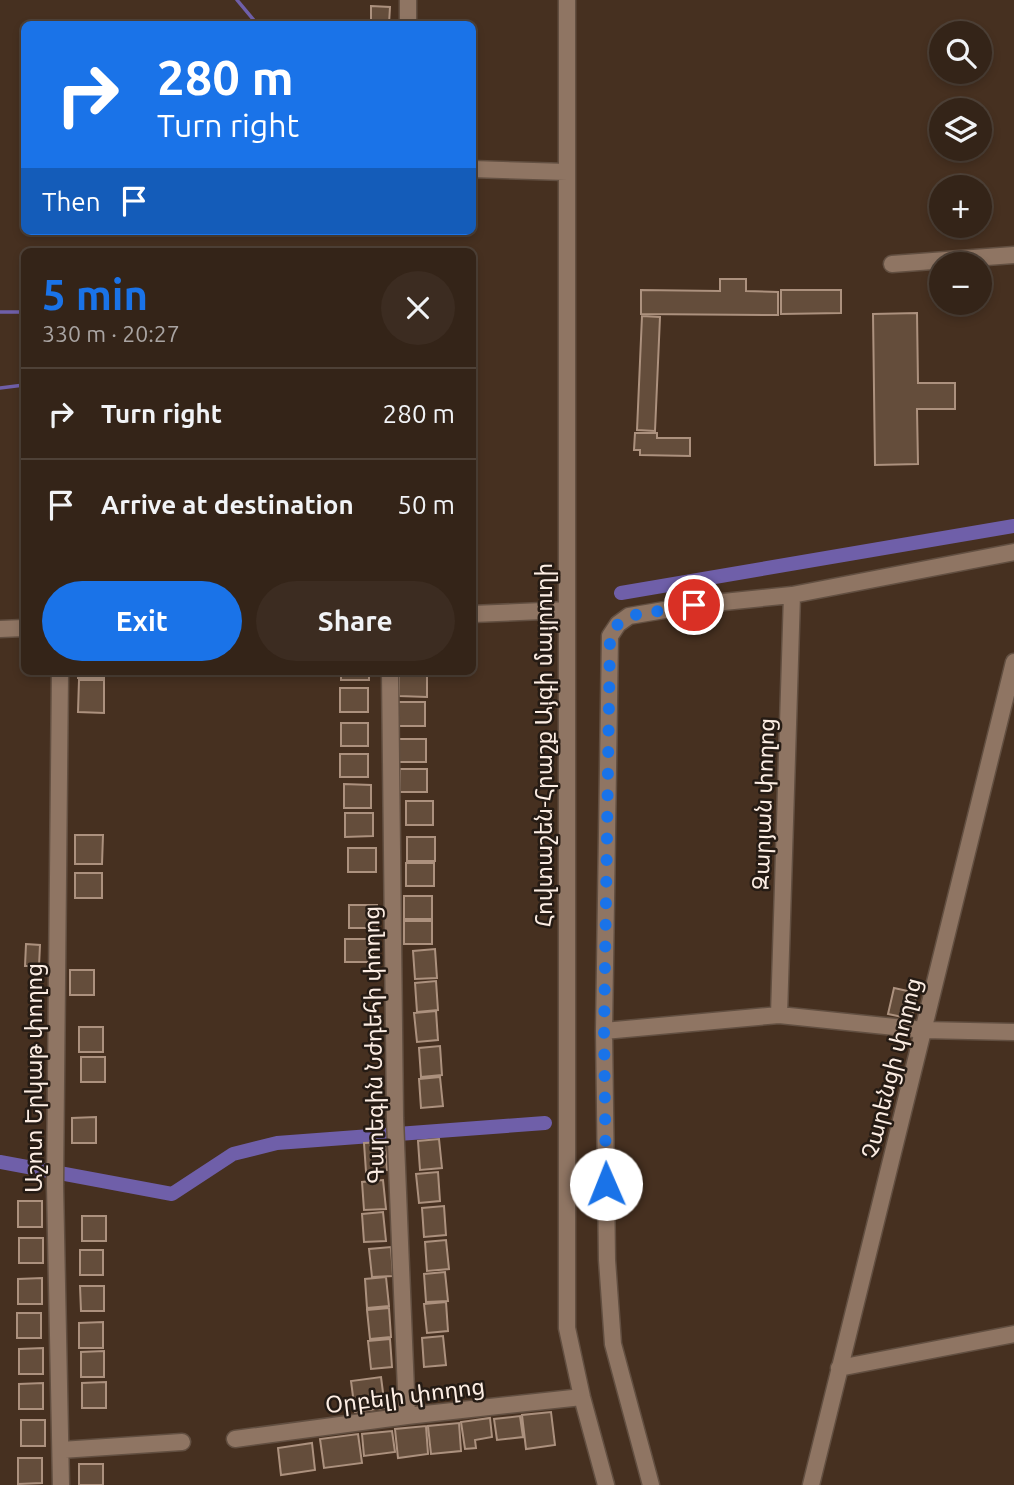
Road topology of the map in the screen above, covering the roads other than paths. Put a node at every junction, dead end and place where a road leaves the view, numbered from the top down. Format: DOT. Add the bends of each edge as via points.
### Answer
graph roads {
  1 [pos="408,0"];
  2 [pos="567,0"];
  3 [pos="408,21"];
  4 [pos="476,169"];
  5 [pos="567,172"];
  6 [pos="1014,255"];
  7 [pos="892,264"];
  8 [pos="1014,552"];
  9 [pos="792,595"];
  10 [pos="566,610"];
  11 [pos="476,614"];
  12 [pos="21,628"];
  13 [pos="0,629"];
  14 [pos="1014,662"];
  15 [pos="60,675"];
  16 [pos="390,675"];
  17 [pos="779,1015"];
  18 [pos="604,1031"];
  19 [pos="924,1031"];
  20 [pos="1014,1032"];
  21 [pos="1014,1334"];
  22 [pos="839,1368"];
  23 [pos="582,1397"];
  24 [pos="407,1416"];
  25 [pos="234,1439"];
  26 [pos="182,1443"];
  27 [pos="61,1450"];
  28 [pos="61,1485"];
  29 [pos="606,1485"];
  30 [pos="651,1485"];
  31 [pos="811,1485"];
  1 -- 3 [label="street"];
  2 -- 5 [label="street, Հովտաշեն-Հրաշք Այգի մայրուղի"];
  4 -- 5 [label="street"];
  5 -- 10 [label="street, Հովտաշեն-Հրաշք Այգի մայրուղի"];
  6 -- 7 [label="street"];
  8 -- 9 [label="street"];
  9 -- 17 [label="street, Զարյան փողոց"];
  9 -- 18 [label="street" via="629,616 610,636"];
  10 -- 11 [label="street"];
  10 -- 23 [label="street, Հովտաշեն-Հրաշք Այգի մայրուղի" via="567,1328"];
  12 -- 13 [label="street"];
  14 -- 19 [label="street, Չարենցի փողոց"];
  15 -- 27 [label="street, Աշոտ Երկաթ փողոց" via="55,1185"];
  16 -- 24 [label="street, Գարեգին Նժդեհի փողոց" via="395,1118"];
  17 -- 18 [label="street"];
  17 -- 19 [label="street"];
  18 -- 30 [label="street" via="607,1260 613,1344"];
  19 -- 20 [label="street"];
  19 -- 22 [label="street, Չարենցի փողոց"];
  21 -- 22 [label="street"];
  22 -- 31 [label="street, Չարենցի փողոց"];
  23 -- 24 [label="street, Օրբելի փողոց"];
  23 -- 29 [label="street, Հովտաշեն-Հրաշք Այգի մայրուղի"];
  24 -- 25 [label="street, Օրբելի փողոց"];
  26 -- 27 [label="street"];
  27 -- 28 [label="street, Աշոտ Երկաթ փողոց"];
}
